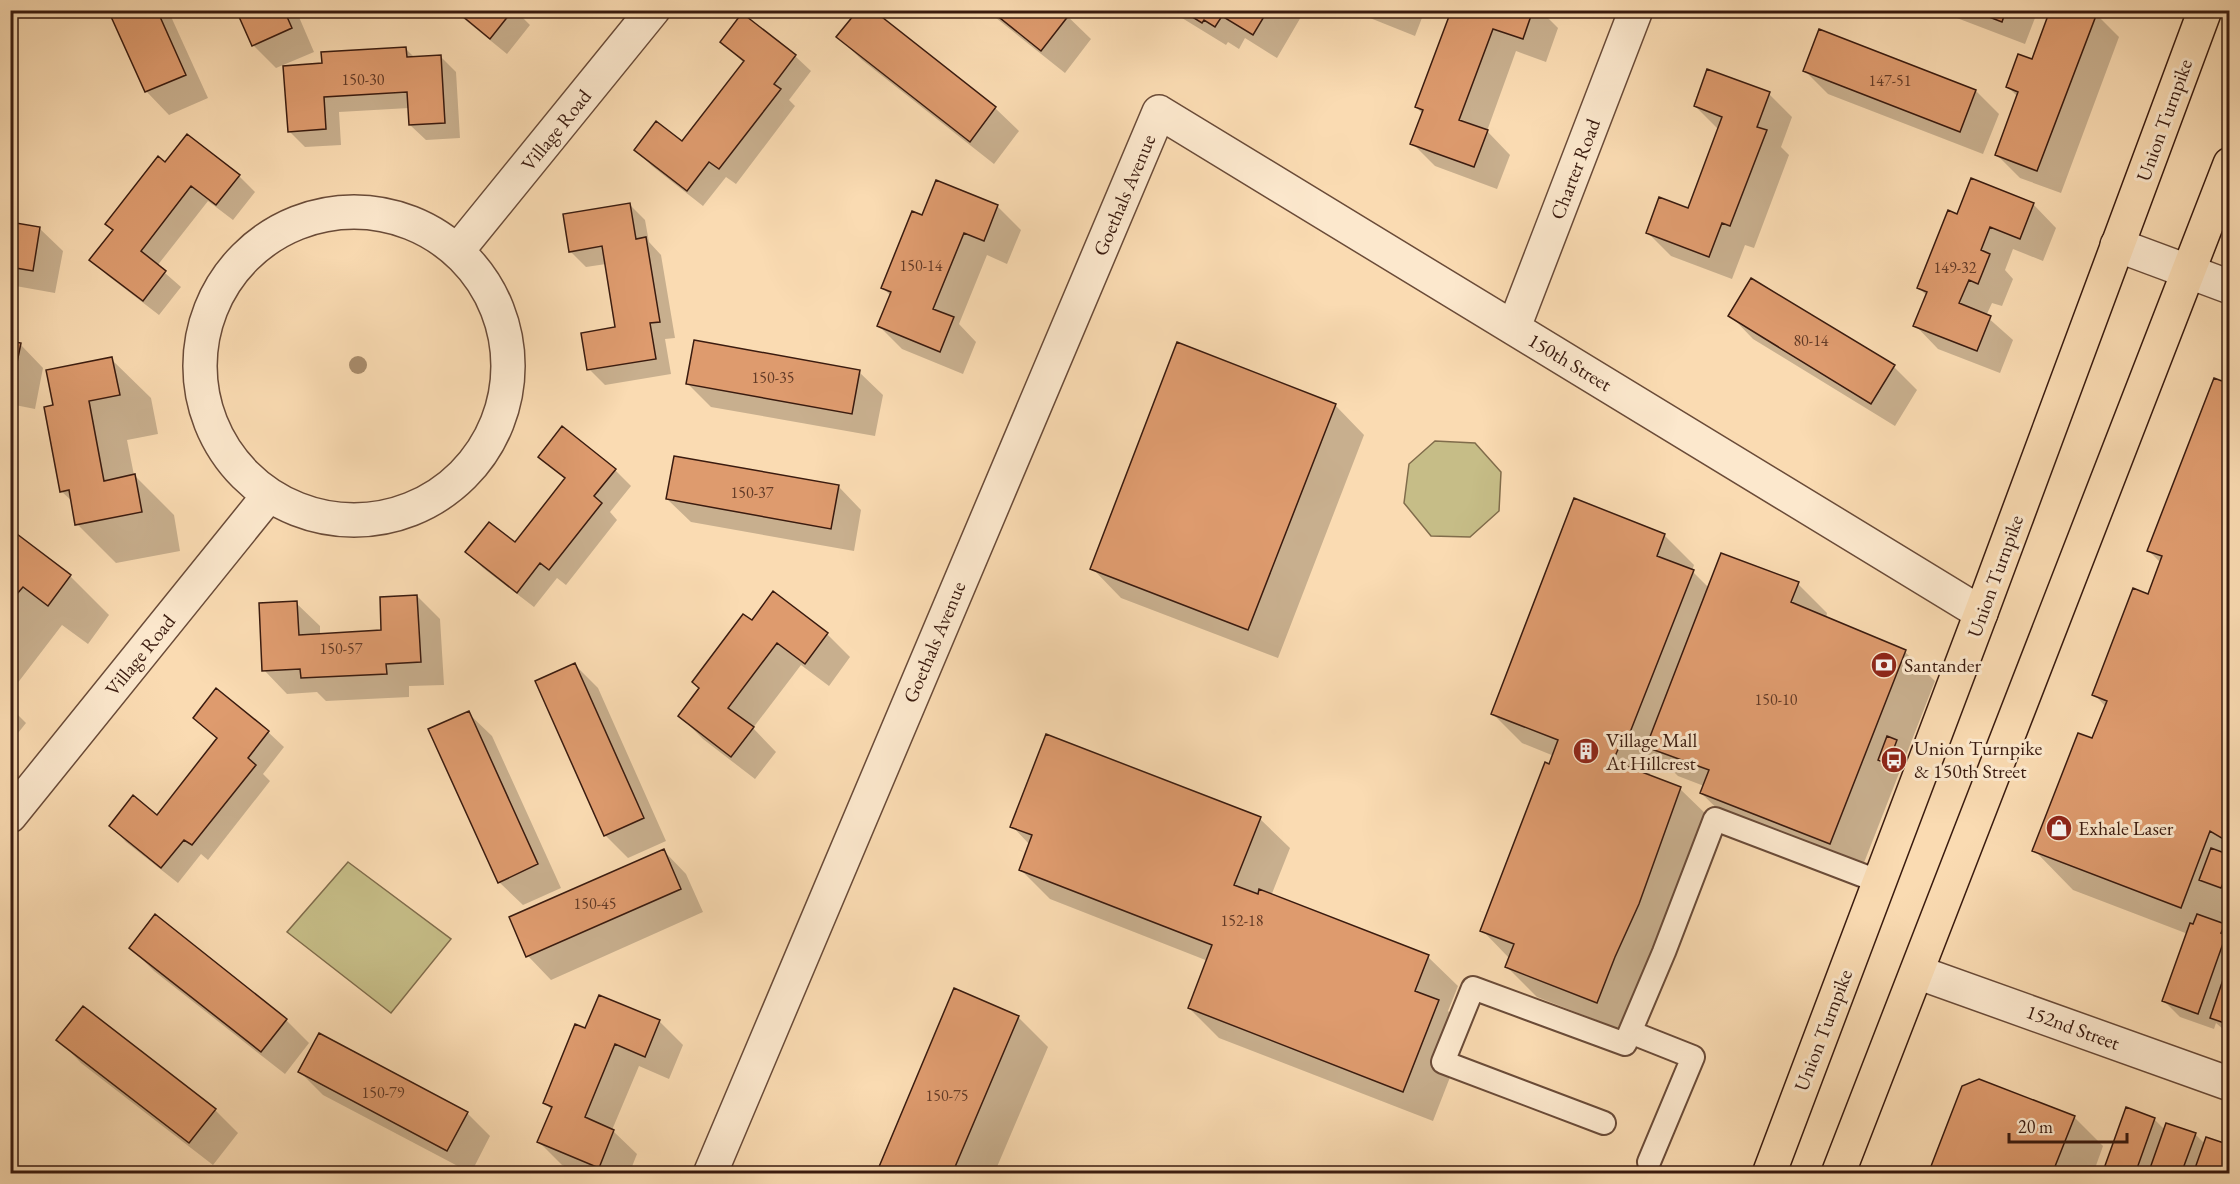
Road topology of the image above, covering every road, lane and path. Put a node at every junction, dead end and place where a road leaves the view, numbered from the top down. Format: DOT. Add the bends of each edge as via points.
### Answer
graph roads {
  1 [pos="653,10"];
  2 [pos="1636,10"];
  3 [pos="2205,10"];
  4 [pos="1159,112"];
  5 [pos="2229,164"];
  6 [pos="2117,245"];
  7 [pos="458,250"];
  8 [pos="2188,272"];
  9 [pos="2229,286"];
  10 [pos="1514,327"];
  11 [pos="269,495"];
  12 [pos="1981,613"];
  13 [pos="10,816"];
  14 [pos="1880,882"];
  15 [pos="1917,972"];
  16 [pos="1630,1032"];
  17 [pos="2229,1084"];
  18 [pos="1604,1123"];
  19 [pos="1649,1162"];
  20 [pos="710,1173"];
  21 [pos="1768,1173"];
  22 [pos="1838,1173"];
  1 -- 7 [label="street, Village Road"];
  2 -- 10 [label="street, Charter Road"];
  3 -- 6 [label="main road, Union Turnpike"];
  4 -- 10 [label="street, 150th Street"];
  4 -- 20 [label="street, Goethals Avenue"];
  5 -- 8 [label="main road"];
  6 -- 8 [label="street"];
  6 -- 12 [label="main road, Union Turnpike"];
  7 -- 11 [label="street" via="491,293 508,344 506,393 491,439 461,478 421,505 374,520 326,519 279,503"];
  7 -- 11 [label="street" via="413,221 360,210 306,218 258,243 222,282 202,333 200,387 213,433 241,473"];
  8 -- 9 [label="street"];
  8 -- 15 [label="main road"];
  10 -- 12 [label="street, 150th Street"];
  11 -- 13 [label="street, Village Road"];
  12 -- 14 [label="main road, Union Turnpike"];
  14 -- 16 [label="lane" via="1715,819"];
  14 -- 21 [label="main road, Union Turnpike"];
  15 -- 17 [label="street, 152nd Street"];
  15 -- 22 [label="main road"];
  16 -- 18 [label="lane" via="1626,1044 1473,988 1443,1062"];
  16 -- 19 [label="lane" via="1693,1057"];
}
